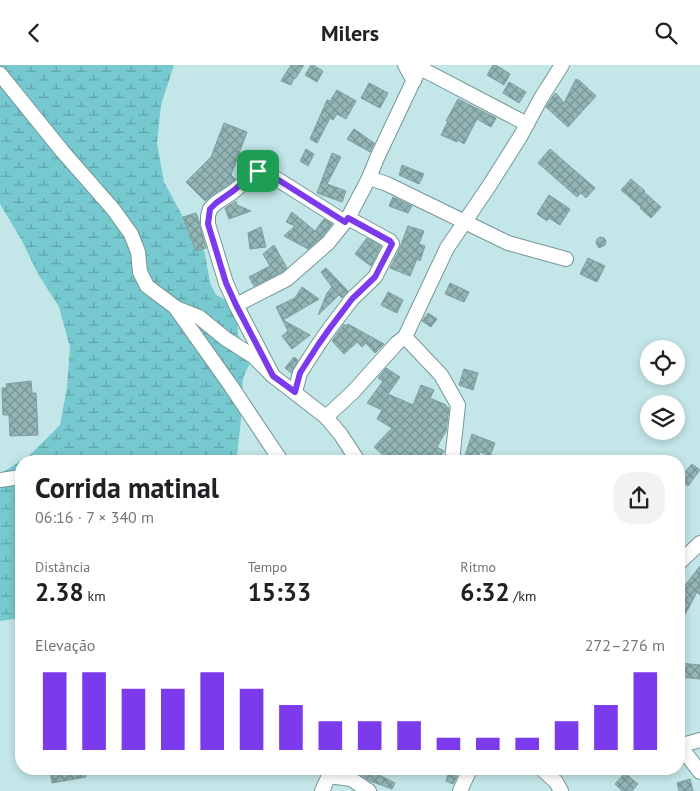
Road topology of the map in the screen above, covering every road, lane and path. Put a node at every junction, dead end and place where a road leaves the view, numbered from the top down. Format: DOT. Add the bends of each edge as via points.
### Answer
graph roads {
  1 [pos="405,65"];
  2 [pos="562,65"];
  3 [pos="421,67"];
  4 [pos="0,74"];
  5 [pos="414,81"];
  6 [pos="527,124"];
  7 [pos="369,178"];
  8 [pos="346,220"];
  9 [pos="464,221"];
  10 [pos="566,259"];
  11 [pos="236,305"];
  12 [pos="175,307"];
  13 [pos="405,337"];
  14 [pos="273,376"];
  15 [pos="295,392"];
  16 [pos="326,417"];
  17 [pos="277,455"];
  18 [pos="354,455"];
  19 [pos="453,455"];
  20 [pos="15,478"];
  21 [pos="0,480"];
  22 [pos="700,543"];
  23 [pos="685,557"];
  24 [pos="700,740"];
  25 [pos="685,744"];
  26 [pos="685,753"];
  27 [pos="700,772"];
  28 [pos="329,775"];
  29 [pos="339,775"];
  30 [pos="467,775"];
  31 [pos="548,775"];
  32 [pos="322,791"];
  33 [pos="369,791"];
  34 [pos="460,791"];
  35 [pos="561,791"];
  1 -- 5 [label="street"];
  2 -- 6 [label="street"];
  3 -- 5 [label="street"];
  3 -- 6 [label="street"];
  4 -- 12 [label="street" via="113,209 131,234 138,252 140,272 147,285"];
  5 -- 7 [label="street"];
  6 -- 9 [label="street"];
  7 -- 8 [label="street"];
  7 -- 9 [label="street"];
  8 -- 11 [label="street" via="328,243 287,279"];
  8 -- 11 [label="street" via="262,167 223,197 210,209 208,224"];
  8 -- 15 [label="street" via="392,244 375,277 352,299 318,345 300,373"];
  9 -- 10 [label="street" via="508,243"];
  9 -- 13 [label="street" via="447,248"];
  11 -- 14 [label="street"];
  12 -- 14 [label="street" via="199,317 253,356"];
  12 -- 17 [label="street"];
  13 -- 16 [label="street"];
  13 -- 19 [label="street" via="441,375 458,405"];
  14 -- 15 [label="street"];
  15 -- 16 [label="street"];
  16 -- 18 [label="street"];
  20 -- 21 [label="street"];
  22 -- 23 [label="street"];
  24 -- 25 [label="street"];
  26 -- 27 [label="street"];
  28 -- 32 [label="street"];
  29 -- 33 [label="street"];
  30 -- 34 [label="street"];
  31 -- 35 [label="street"];
}
